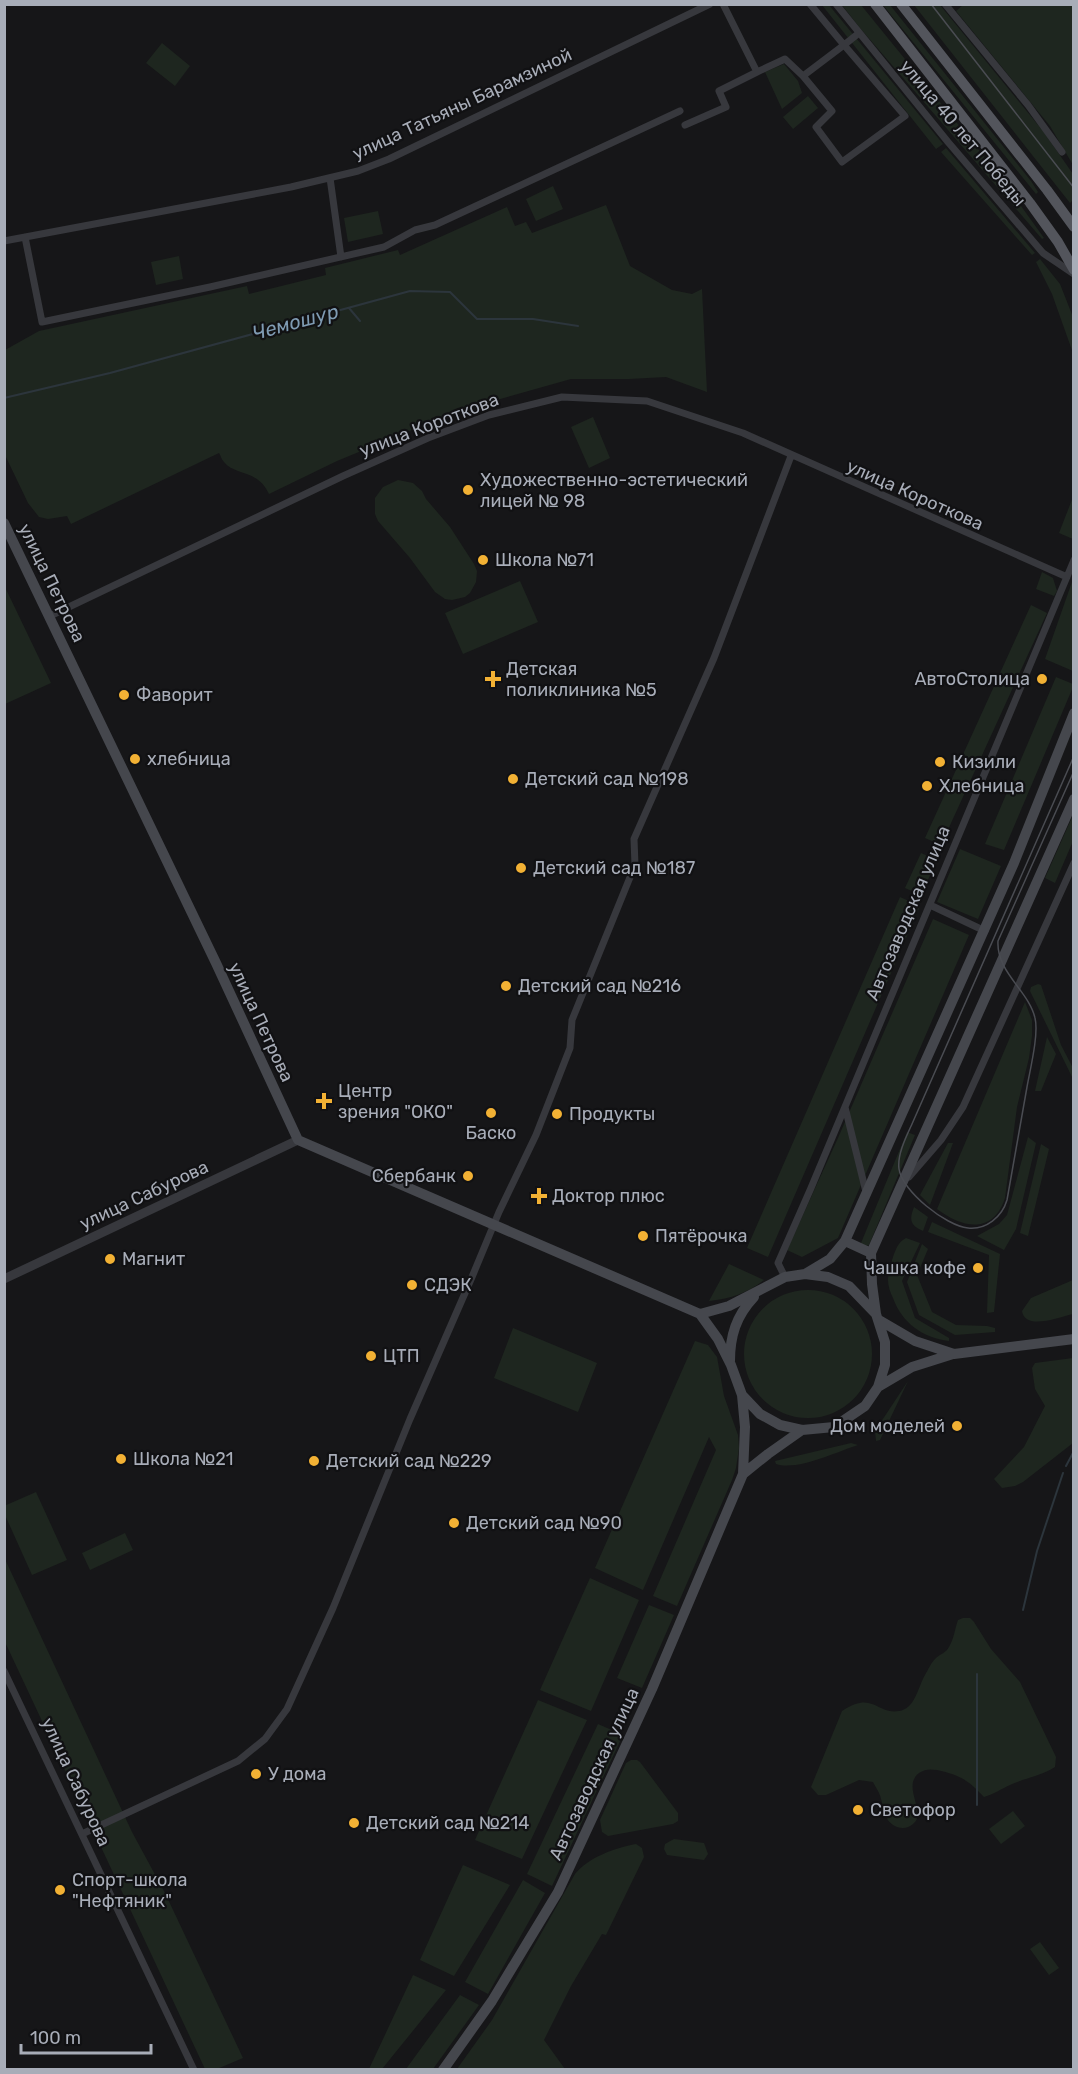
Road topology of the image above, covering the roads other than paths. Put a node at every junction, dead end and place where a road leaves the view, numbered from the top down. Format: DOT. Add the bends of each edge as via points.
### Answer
graph roads {
  1 [pos="710,4"];
  2 [pos="723,4"];
  3 [pos="810,4"];
  4 [pos="836,4"];
  5 [pos="875,4"];
  6 [pos="901,4"];
  7 [pos="945,4"];
  8 [pos="859,33"];
  9 [pos="844,45"];
  10 [pos="757,72"];
  11 [pos="803,76"];
  12 [pos="680,111"];
  13 [pos="686,125"];
  14 [pos="1062,152"];
  15 [pos="330,178"];
  16 [pos="1047,190"];
  17 [pos="1030,203"];
  18 [pos="1074,227"];
  19 [pos="25,237"];
  20 [pos="4,241"];
  21 [pos="341,257"];
  22 [pos="1074,272"];
  23 [pos="791,456"];
  24 [pos="4,523"];
  25 [pos="1074,560"];
  26 [pos="1067,577"];
  27 [pos="50,616"];
  28 [pos="1074,713"];
  29 [pos="1074,799"];
  30 [pos="1074,863"];
  31 [pos="930,905"];
  32 [pos="985,931"];
  33 [pos="845,1107"];
  34 [pos="298,1140"];
  35 [pos="901,1186"];
  36 [pos="866,1192"];
  37 [pos="494,1225"];
  38 [pos="845,1241"];
  39 [pos="872,1253"];
  40 [pos="805,1274"];
  41 [pos="785,1277"];
  42 [pos="4,1279"];
  43 [pos="759,1292"];
  44 [pos="700,1314"];
  45 [pos="877,1317"];
  46 [pos="1074,1339"];
  47 [pos="954,1354"];
  48 [pos="730,1365"];
  49 [pos="878,1387"];
  50 [pos="742,1395"];
  51 [pos="802,1430"];
  52 [pos="743,1474"];
  53 [pos="4,1671"];
  54 [pos="82,1834"];
  55 [pos="194,2070"];
  56 [pos="442,2070"];
  1 -- 15 [label="street, улица Татьяны Барамзиной" via="389,159"];
  2 -- 10 [label="street"];
  3 -- 9 [label="street"];
  4 -- 8 [label="street, улица 40 лет Победы"];
  5 -- 17 [label="main road, улица 40 лет Победы"];
  6 -- 16 [label="main road, улица 40 лет Победы"];
  7 -- 14 [label="street"];
  8 -- 9 [label="street"];
  8 -- 22 [label="street, улица 40 лет Победы" via="1043,253"];
  9 -- 11 [label="street"];
  9 -- 11 [label="street" via="905,116 842,162 816,127 832,111"];
  10 -- 11 [label="street" via="785,58"];
  10 -- 13 [label="street" via="719,92 726,108"];
  12 -- 21 [label="street" via="384,247"];
  15 -- 19 [label="street, улица Татьяны Барамзиной"];
  15 -- 21 [label="street"];
  16 -- 17 [label="main road"];
  16 -- 18 [label="main road, улица 40 лет Победы"];
  17 -- 22 [label="main road, улица 40 лет Победы"];
  19 -- 20 [label="street, улица Татьяны Барамзиной"];
  19 -- 21 [label="street" via="42,322"];
  23 -- 26 [label="street, улица Короткова"];
  23 -- 27 [label="street, улица Короткова" via="743,434 646,401 562,397 489,415 428,438"];
  23 -- 37 [label="street" via="714,658 634,839 635,865 572,1020 570,1048 536,1136"];
  24 -- 27 [label="main road, улица Петрова"];
  25 -- 26 [label="street, Автозаводская улица"];
  26 -- 31 [label="street, Автозаводская улица"];
  27 -- 34 [label="main road, улица Петрова"];
  28 -- 32 [label="main road"];
  29 -- 35 [label="main road"];
  30 -- 35 [label="street" via="963,1107 941,1140"];
  31 -- 32 [label="street"];
  31 -- 33 [label="street, Автозаводская улица"];
  32 -- 36 [label="main road"];
  33 -- 36 [label="street"];
  33 -- 41 [label="street, Автозаводская улица" via="778,1263"];
  34 -- 37 [label="main road"];
  34 -- 42 [label="street, улица Сабурова"];
  35 -- 39 [label="main road"];
  36 -- 38 [label="main road"];
  37 -- 44 [label="main road"];
  37 -- 54 [label="street" via="287,1709 265,1739 238,1761"];
  38 -- 39 [label="main road"];
  38 -- 40 [label="main road" via="830,1259"];
  39 -- 45 [label="main road"];
  40 -- 41 [label="main road"];
  40 -- 45 [label="main road" via="828,1277 849,1286"];
  41 -- 43 [label="main road"];
  43 -- 44 [label="main road"];
  43 -- 48 [label="main road" via="735,1325"];
  44 -- 48 [label="main road"];
  45 -- 47 [label="main road" via="915,1341"];
  45 -- 49 [label="main road" via="885,1342 885,1365"];
  46 -- 47 [label="main road"];
  47 -- 49 [label="main road" via="912,1367"];
  48 -- 50 [label="main road"];
  49 -- 51 [label="main road" via="865,1406 834,1427"];
  50 -- 51 [label="main road" via="760,1414 780,1425"];
  50 -- 52 [label="main road"];
  51 -- 52 [label="main road"];
  52 -- 56 [label="main road, Автозаводская улица" via="652,1689 558,1892 492,2001"];
  53 -- 54 [label="street, улица Сабурова"];
  54 -- 55 [label="street, улица Сабурова"];
}
